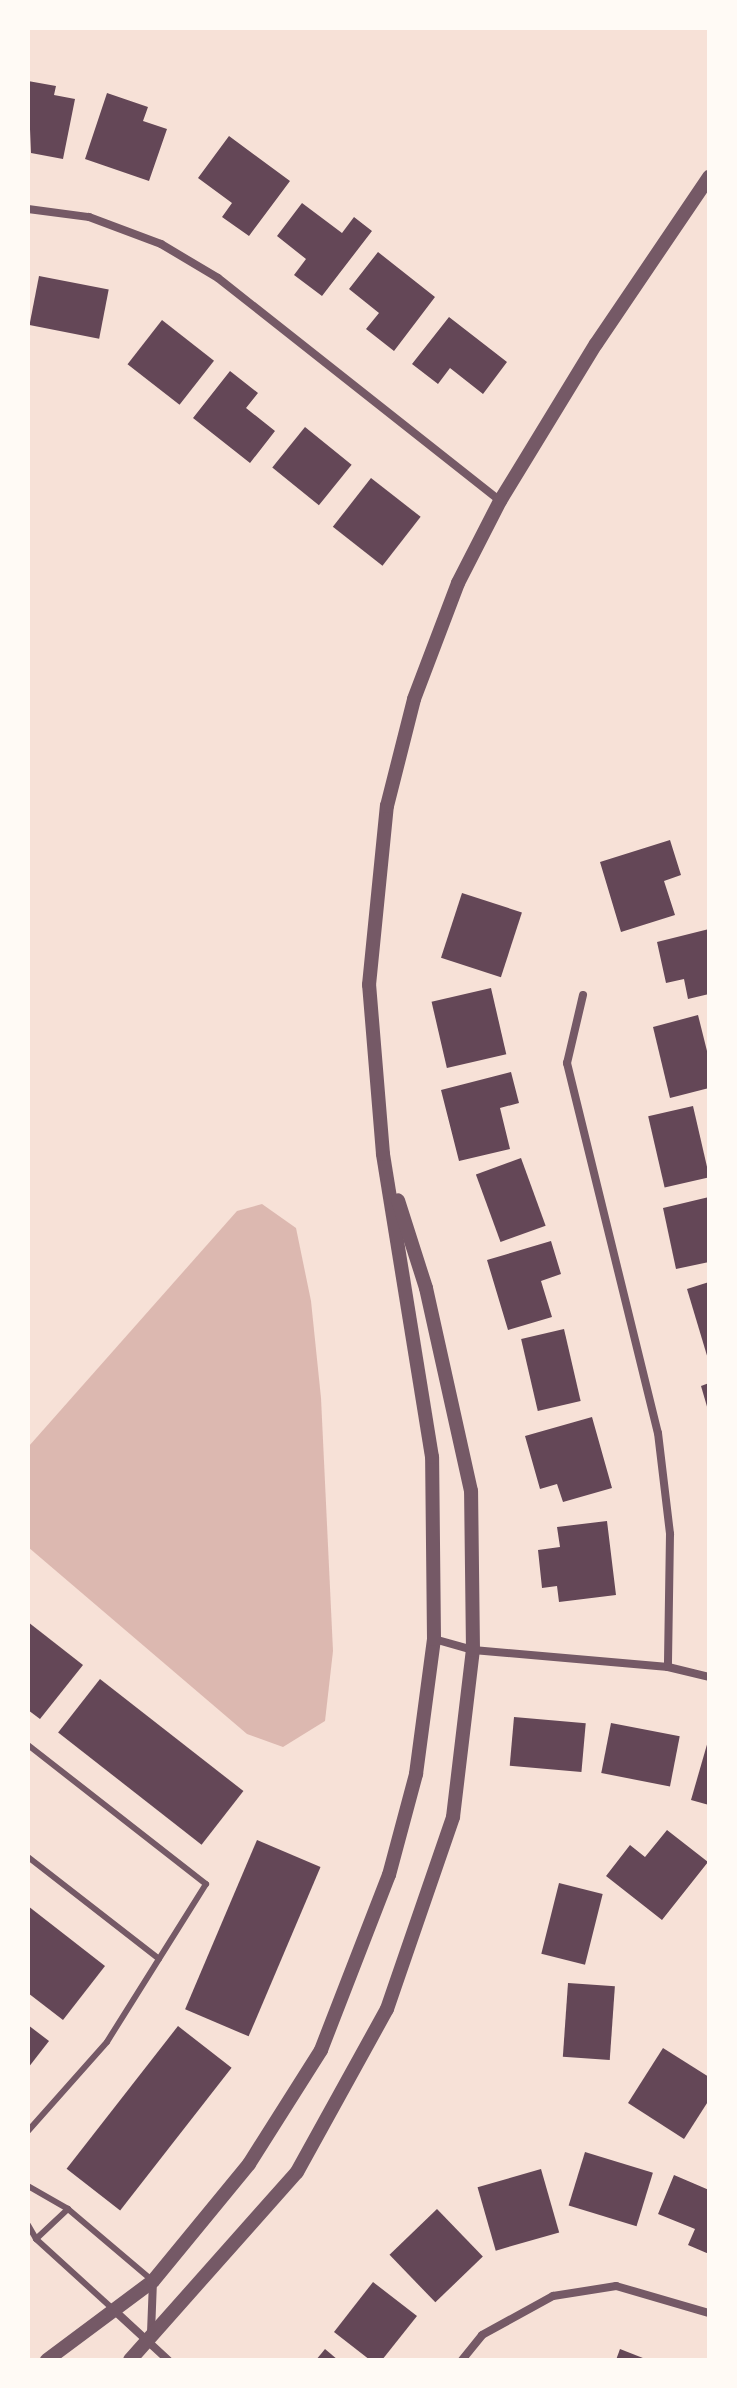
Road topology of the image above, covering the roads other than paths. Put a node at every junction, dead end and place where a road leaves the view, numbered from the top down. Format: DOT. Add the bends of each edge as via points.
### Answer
graph roads {
  1 [pos="709,177"];
  2 [pos="28,209"];
  3 [pos="500,501"];
  4 [pos="583,995"];
  5 [pos="383,1154"];
  6 [pos="434,1639"];
  7 [pos="473,1650"];
  8 [pos="668,1667"];
  9 [pos="709,1677"];
  10 [pos="28,1745"];
  11 [pos="28,1857"];
  12 [pos="159,1959"];
  13 [pos="28,2131"];
  14 [pos="28,2186"];
  15 [pos="68,2209"];
  16 [pos="28,2225"];
  17 [pos="36,2239"];
  18 [pos="153,2281"];
  19 [pos="116,2312"];
  20 [pos="709,2313"];
  21 [pos="150,2342"];
  22 [pos="47,2360"];
  23 [pos="130,2360"];
  24 [pos="168,2360"];
  25 [pos="462,2360"];
  1 -- 3 [label="street" via="596,344"];
  2 -- 3 [label="street" via="89,217 161,244 218,278"];
  3 -- 5 [label="street" via="458,583 414,699 387,806 369,985"];
  4 -- 8 [label="street" via="567,1063 658,1433 670,1534"];
  5 -- 6 [label="street" via="432,1457"];
  5 -- 7 [label="street" via="426,1288 471,1491"];
  6 -- 7 [label="street"];
  6 -- 18 [label="street" via="416,1774 389,1875 321,2050 249,2164"];
  7 -- 8 [label="street"];
  7 -- 21 [label="street" via="453,1817 387,2009 297,2172"];
  8 -- 9 [label="street"];
  10 -- 12 [label="lane" via="206,1884"];
  11 -- 12 [label="lane"];
  12 -- 13 [label="lane" via="107,2042"];
  14 -- 15 [label="lane"];
  15 -- 17 [label="lane"];
  15 -- 18 [label="lane"];
  16 -- 17 [label="lane"];
  17 -- 19 [label="lane"];
  18 -- 19 [label="street"];
  18 -- 21 [label="street"];
  19 -- 21 [label="street"];
  19 -- 22 [label="street"];
  20 -- 25 [label="street" via="616,2286 553,2296 482,2335"];
  21 -- 23 [label="street"];
  21 -- 24 [label="street"];
}
